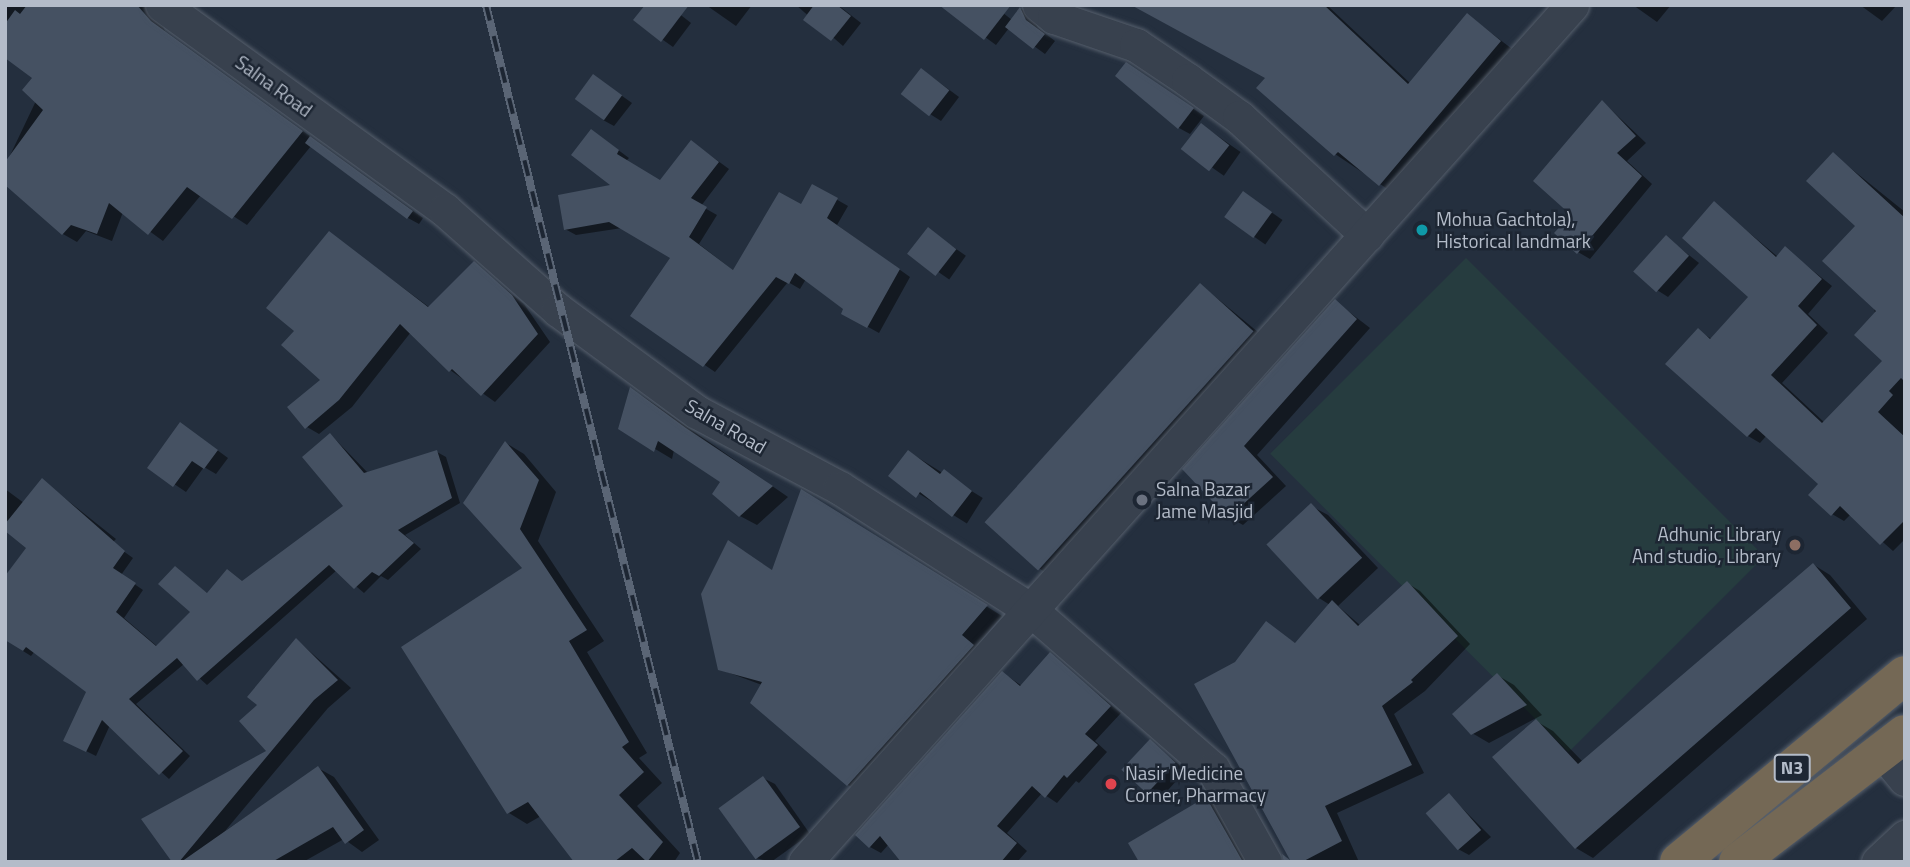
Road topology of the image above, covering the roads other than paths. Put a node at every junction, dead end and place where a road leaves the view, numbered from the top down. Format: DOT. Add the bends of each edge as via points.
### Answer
graph roads {
  1 [pos="162,5"];
  2 [pos="1039,5"];
  3 [pos="1572,5"];
  4 [pos="1367,236"];
  5 [pos="1032,611"];
  6 [pos="1905,675"];
  7 [pos="1897,755"];
  8 [pos="1905,837"];
  9 [pos="805,862"];
  10 [pos="1265,862"];
  11 [pos="1679,862"];
  12 [pos="1738,862"];
  13 [pos="1878,862"];
  1 -- 5 [label="street, Salna Road" via="445,209 558,310 697,412 840,488"];
  2 -- 4 [label="street" via="1054,17 1136,45 1188,80 1239,117"];
  3 -- 4 [label="street"];
  4 -- 5 [label="street"];
  5 -- 9 [label="street"];
  5 -- 10 [label="street, Salna Road" via="1213,769"];
  6 -- 11 [label="highway, N3"];
  7 -- 12 [label="highway, N3"];
  8 -- 13 [label="street"];
}
